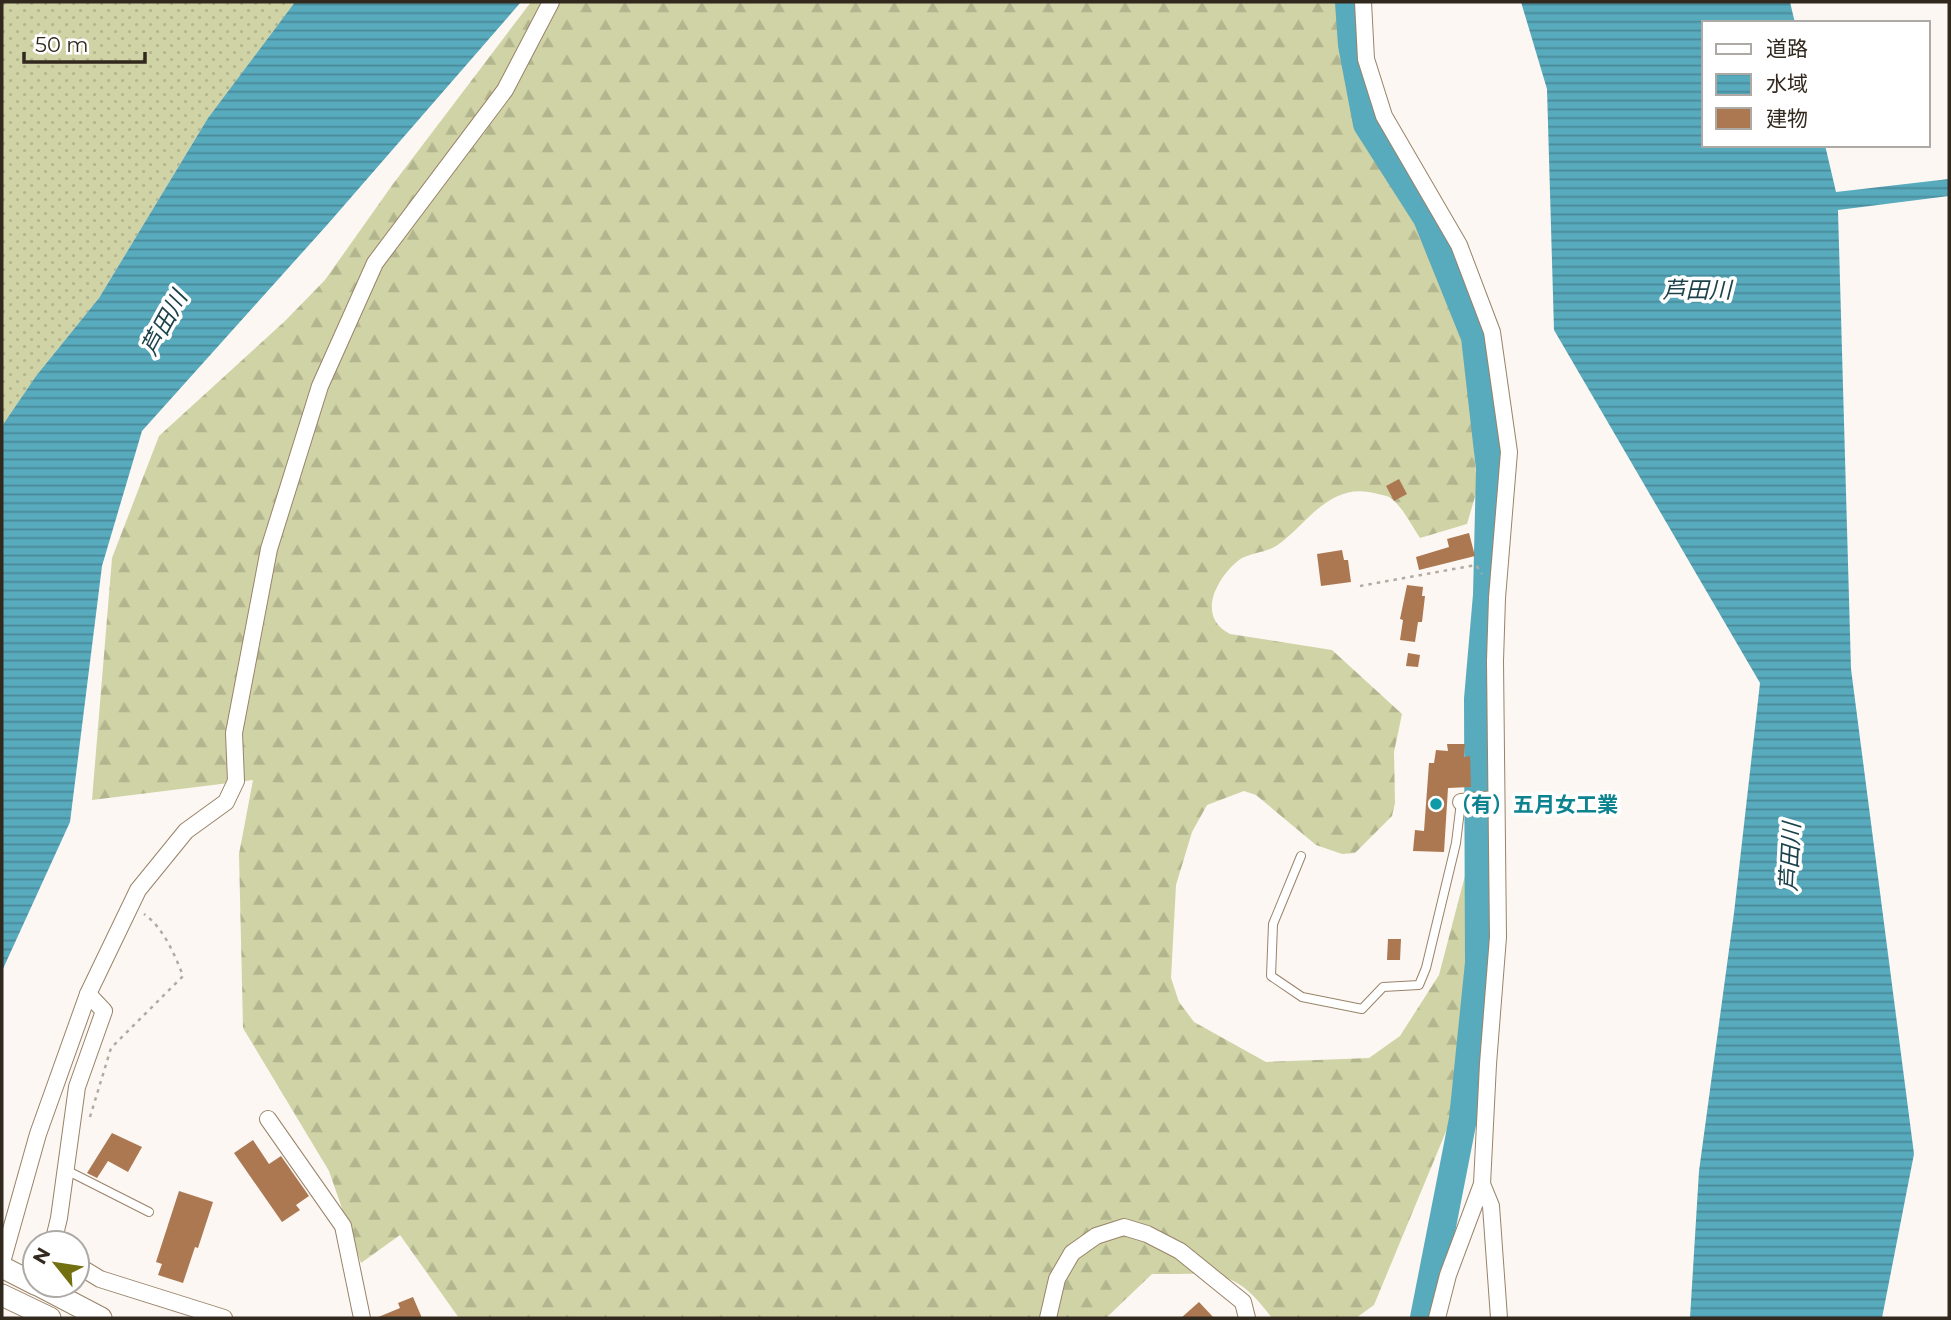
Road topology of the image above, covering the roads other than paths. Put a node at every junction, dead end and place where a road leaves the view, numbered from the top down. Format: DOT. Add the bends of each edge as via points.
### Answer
graph roads {
  1 [pos="551,2"];
  2 [pos="1363,2"];
  3 [pos="1496,799"];
  4 [pos="1461,802"];
  5 [pos="1301,856"];
  6 [pos="88,994"];
  7 [pos="268,1119"];
  8 [pos="66,1170"];
  9 [pos="1482,1185"];
  10 [pos="149,1212"];
  11 [pos="55,1229"];
  12 [pos="2,1262"];
  13 [pos="2,1267"];
  14 [pos="91,1274"];
  15 [pos="21,1276"];
  16 [pos="2,1295"];
  17 [pos="65,1299"];
  18 [pos="50,1318"];
  19 [pos="101,1318"];
  20 [pos="224,1318"];
  21 [pos="362,1318"];
  22 [pos="1048,1318"];
  23 [pos="1247,1318"];
  24 [pos="1437,1318"];
  25 [pos="1499,1318"];
  1 -- 6 [label="street" via="505,90 375,263 320,386 269,549 234,733 236,781 226,802 186,831 138,890"];
  2 -- 3 [label="street" via="1366,59 1384,116 1459,245 1492,332 1509,452 1497,598"];
  3 -- 4 [label="street"];
  3 -- 9 [label="street" via="1498,937"];
  4 -- 5 [label="lane" via="1457,843 1419,985 1383,987 1362,1009 1302,997 1271,976 1273,924"];
  6 -- 8 [label="street" via="104,1012 77,1087"];
  6 -- 12 [label="street" via="38,1134"];
  7 -- 21 [label="street" via="343,1226"];
  8 -- 10 [label="lane"];
  8 -- 11 [label="street"];
  9 -- 24 [label="street"];
  9 -- 25 [label="street" via="1491,1206"];
  13 -- 15 [label="main road"];
  14 -- 20 [label="street"];
  16 -- 18 [label="main road"];
  17 -- 19 [label="main road"];
  22 -- 23 [label="street" via="1057,1279 1072,1253 1096,1236 1124,1227 1180,1251 1243,1302"];
}
